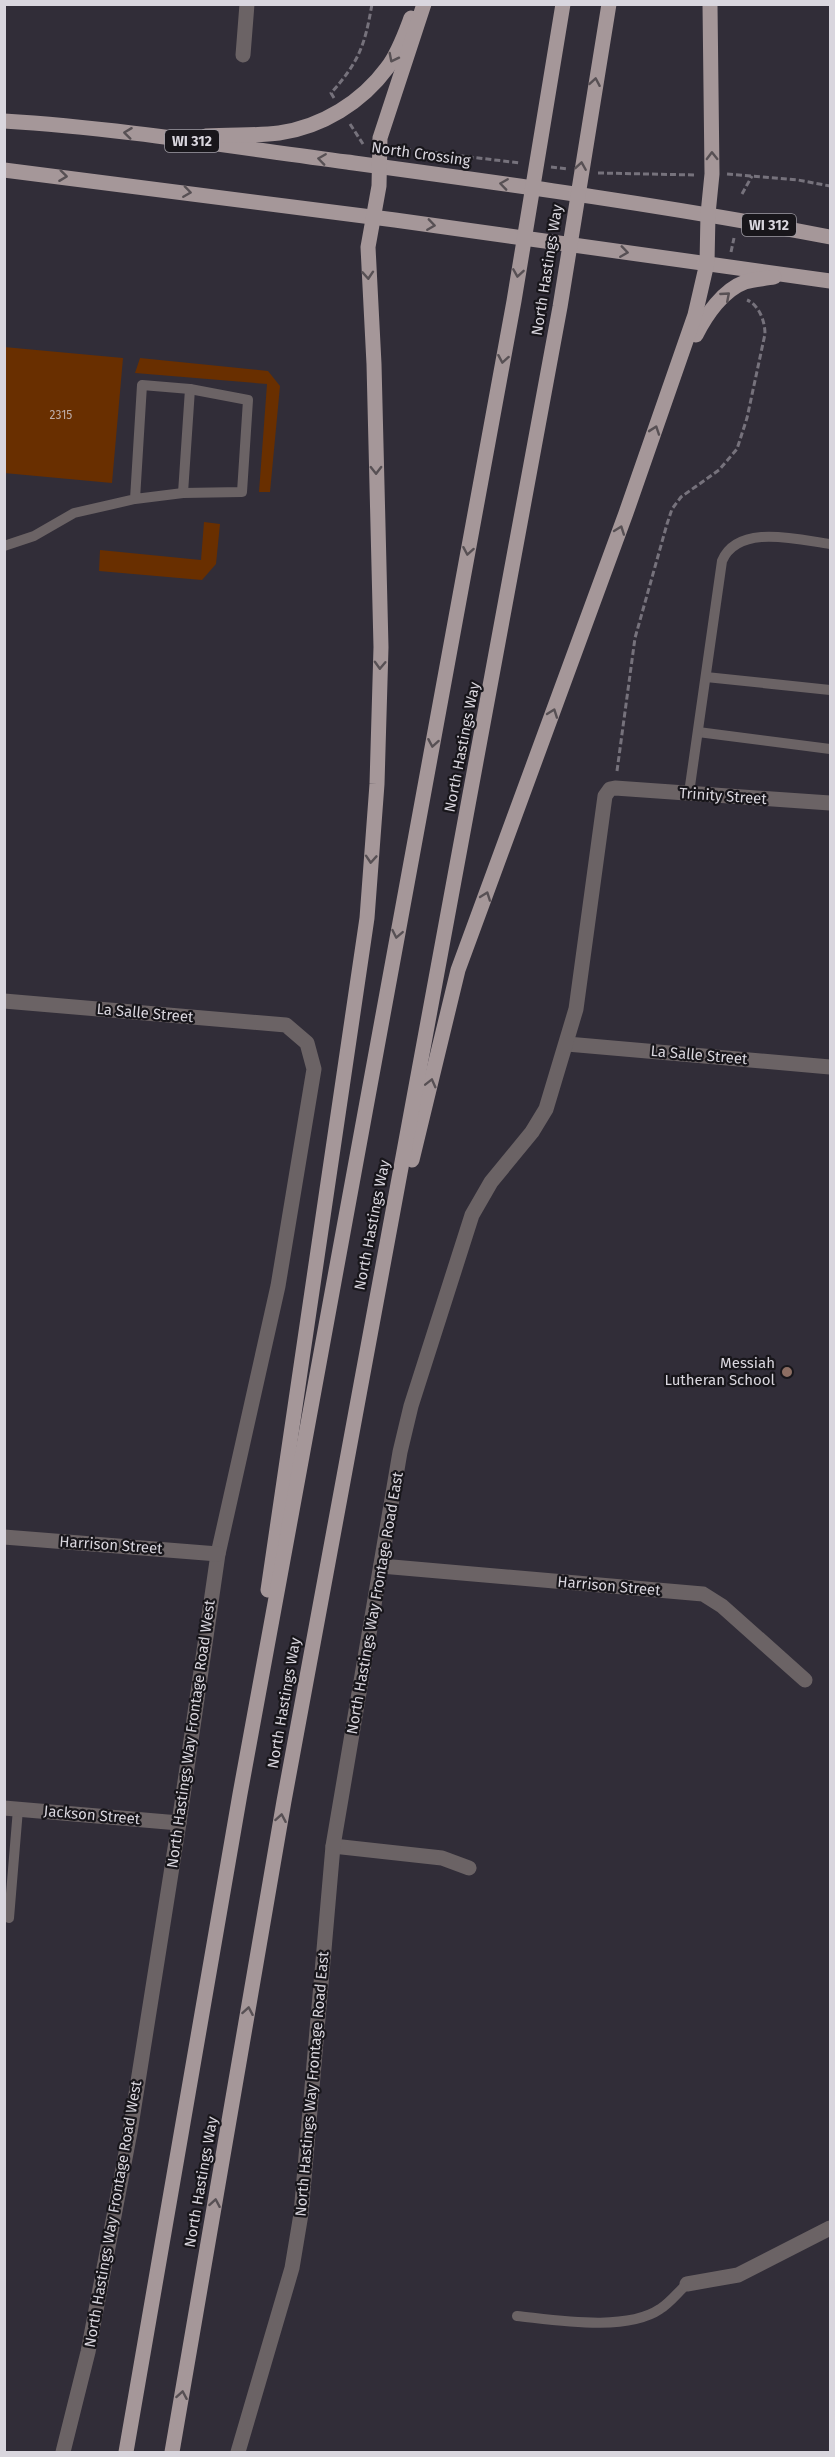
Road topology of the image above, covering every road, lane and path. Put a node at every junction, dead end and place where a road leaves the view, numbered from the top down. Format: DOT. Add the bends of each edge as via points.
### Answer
graph roads {
  1 [pos="247,4"];
  2 [pos="320,4"];
  3 [pos="330,4"];
  4 [pos="417,4"];
  5 [pos="424,4"];
  6 [pos="563,4"];
  7 [pos="609,4"];
  8 [pos="710,4"];
  9 [pos="243,56"];
  10 [pos="4,121"];
  11 [pos="171,138"];
  12 [pos="380,166"];
  13 [pos="4,170"];
  14 [pos="752,176"];
  15 [pos="742,194"];
  16 [pos="708,214"];
  17 [pos="373,217"];
  18 [pos="831,237"];
  19 [pos="734,238"];
  20 [pos="730,256"];
  21 [pos="707,263"];
  22 [pos="787,275"];
  23 [pos="831,281"];
  24 [pos="740,297"];
  25 [pos="672,380"];
  26 [pos="190,389"];
  27 [pos="183,493"];
  28 [pos="135,499"];
  29 [pos="831,544"];
  30 [pos="4,546"];
  31 [pos="706,677"];
  32 [pos="831,690"];
  33 [pos="698,732"];
  34 [pos="831,749"];
  35 [pos="615,788"];
  36 [pos="689,793"];
  37 [pos="831,803"];
  38 [pos="4,1001"];
  39 [pos="286,1025"];
  40 [pos="567,1044"];
  41 [pos="831,1067"];
  42 [pos="356,1406"];
  43 [pos="4,1537"];
  44 [pos="218,1554"];
  45 [pos="381,1566"];
  46 [pos="805,1680"];
  47 [pos="240,1794"];
  48 [pos="11,1809"];
  49 [pos="179,1823"];
  50 [pos="333,1846"];
  51 [pos="469,1868"];
  52 [pos="9,1918"];
  53 [pos="831,2228"];
  54 [pos="687,2284"];
  55 [pos="518,2316"];
  56 [pos="63,2452"];
  57 [pos="126,2452"];
  58 [pos="171,2452"];
  59 [pos="238,2452"];
  1 -- 9 [label="street"];
  2 -- 3 [label="path"];
  4 -- 11 [label="main road, one-way" via="388,67 341,110 311,125 279,133"];
  5 -- 12 [label="main road" via="380,138"];
  6 -- 47 [label="main road, North Hastings Way, one-way" via="514,301"];
  42 -- 7 [label="main road, North Hastings Way, one-way" via="560,307"];
  16 -- 8 [label="main road, one-way" via="712,174"];
  11 -- 10 [label="main road, North Crossing / WI 312, one-way"];
  12 -- 11 [label="main road, North Crossing / WI 312, one-way"];
  16 -- 12 [label="main road, North Crossing / WI 312, one-way"];
  12 -- 17 [label="main road"];
  13 -- 17 [label="main road, one-way"];
  14 -- 15 [label="path"];
  16 -- 18 [label="main road, North Crossing / WI 312"];
  16 -- 21 [label="main road"];
  17 -- 21 [label="main road, one-way"];
  17 -- 47 [label="main road, one-way" via="367,259 374,364 381,647 377,784 367,918"];
  19 -- 20 [label="path"];
  21 -- 22 [label="main road"];
  21 -- 25 [label="main road" via="695,315"];
  22 -- 23 [label="main road"];
  25 -- 22 [label="main road, one-way" via="702,322 716,304 745,282"];
  24 -- 35 [label="path" via="752,302 765,322 747,418 737,449 727,463 688,490 672,509 635,638"];
  42 -- 25 [label="main road, one-way" via="458,970"];
  26 -- 27 [label="lane"];
  26 -- 27 [label="lane" via="248,400 244,469 242,492"];
  26 -- 28 [label="lane" via="142,385"];
  27 -- 28 [label="lane"];
  28 -- 30 [label="lane" via="74,513 34,536"];
  29 -- 31 [label="lane" via="762,537 738,543 726,552"];
  31 -- 32 [label="lane"];
  31 -- 33 [label="lane"];
  33 -- 34 [label="lane"];
  33 -- 36 [label="lane"];
  35 -- 36 [label="street, Trinity Street"];
  35 -- 40 [label="street, North Hastings Way Frontage Road East" via="605,796 576,1009"];
  36 -- 37 [label="street, Trinity Street"];
  38 -- 39 [label="street, La Salle Street"];
  39 -- 44 [label="street, North Hastings Way Frontage Road West" via="307,1043 314,1069 278,1286"];
  40 -- 41 [label="street, La Salle Street"];
  40 -- 45 [label="street, North Hastings Way Frontage Road East" via="546,1109 492,1182 461,1241 411,1406"];
  58 -- 42 [label="main road, North Hastings Way, one-way"];
  43 -- 44 [label="street, Harrison Street"];
  44 -- 49 [label="street, North Hastings Way Frontage Road West"];
  45 -- 46 [label="street, Harrison Street" via="703,1594 722,1606"];
  45 -- 50 [label="street, North Hastings Way Frontage Road East"];
  47 -- 57 [label="main road, North Hastings Way"];
  48 -- 49 [label="street, Jackson Street"];
  48 -- 52 [label="lane"];
  49 -- 56 [label="street, North Hastings Way Frontage Road West" via="130,2132 88,2352"];
  50 -- 51 [label="street" via="442,1858"];
  50 -- 59 [label="street, North Hastings Way Frontage Road East" via="301,2214 289,2278"];
  53 -- 54 [label="street" via="738,2275"];
  54 -- 55 [label="lane" via="659,2310 633,2320 577,2322"];
}
